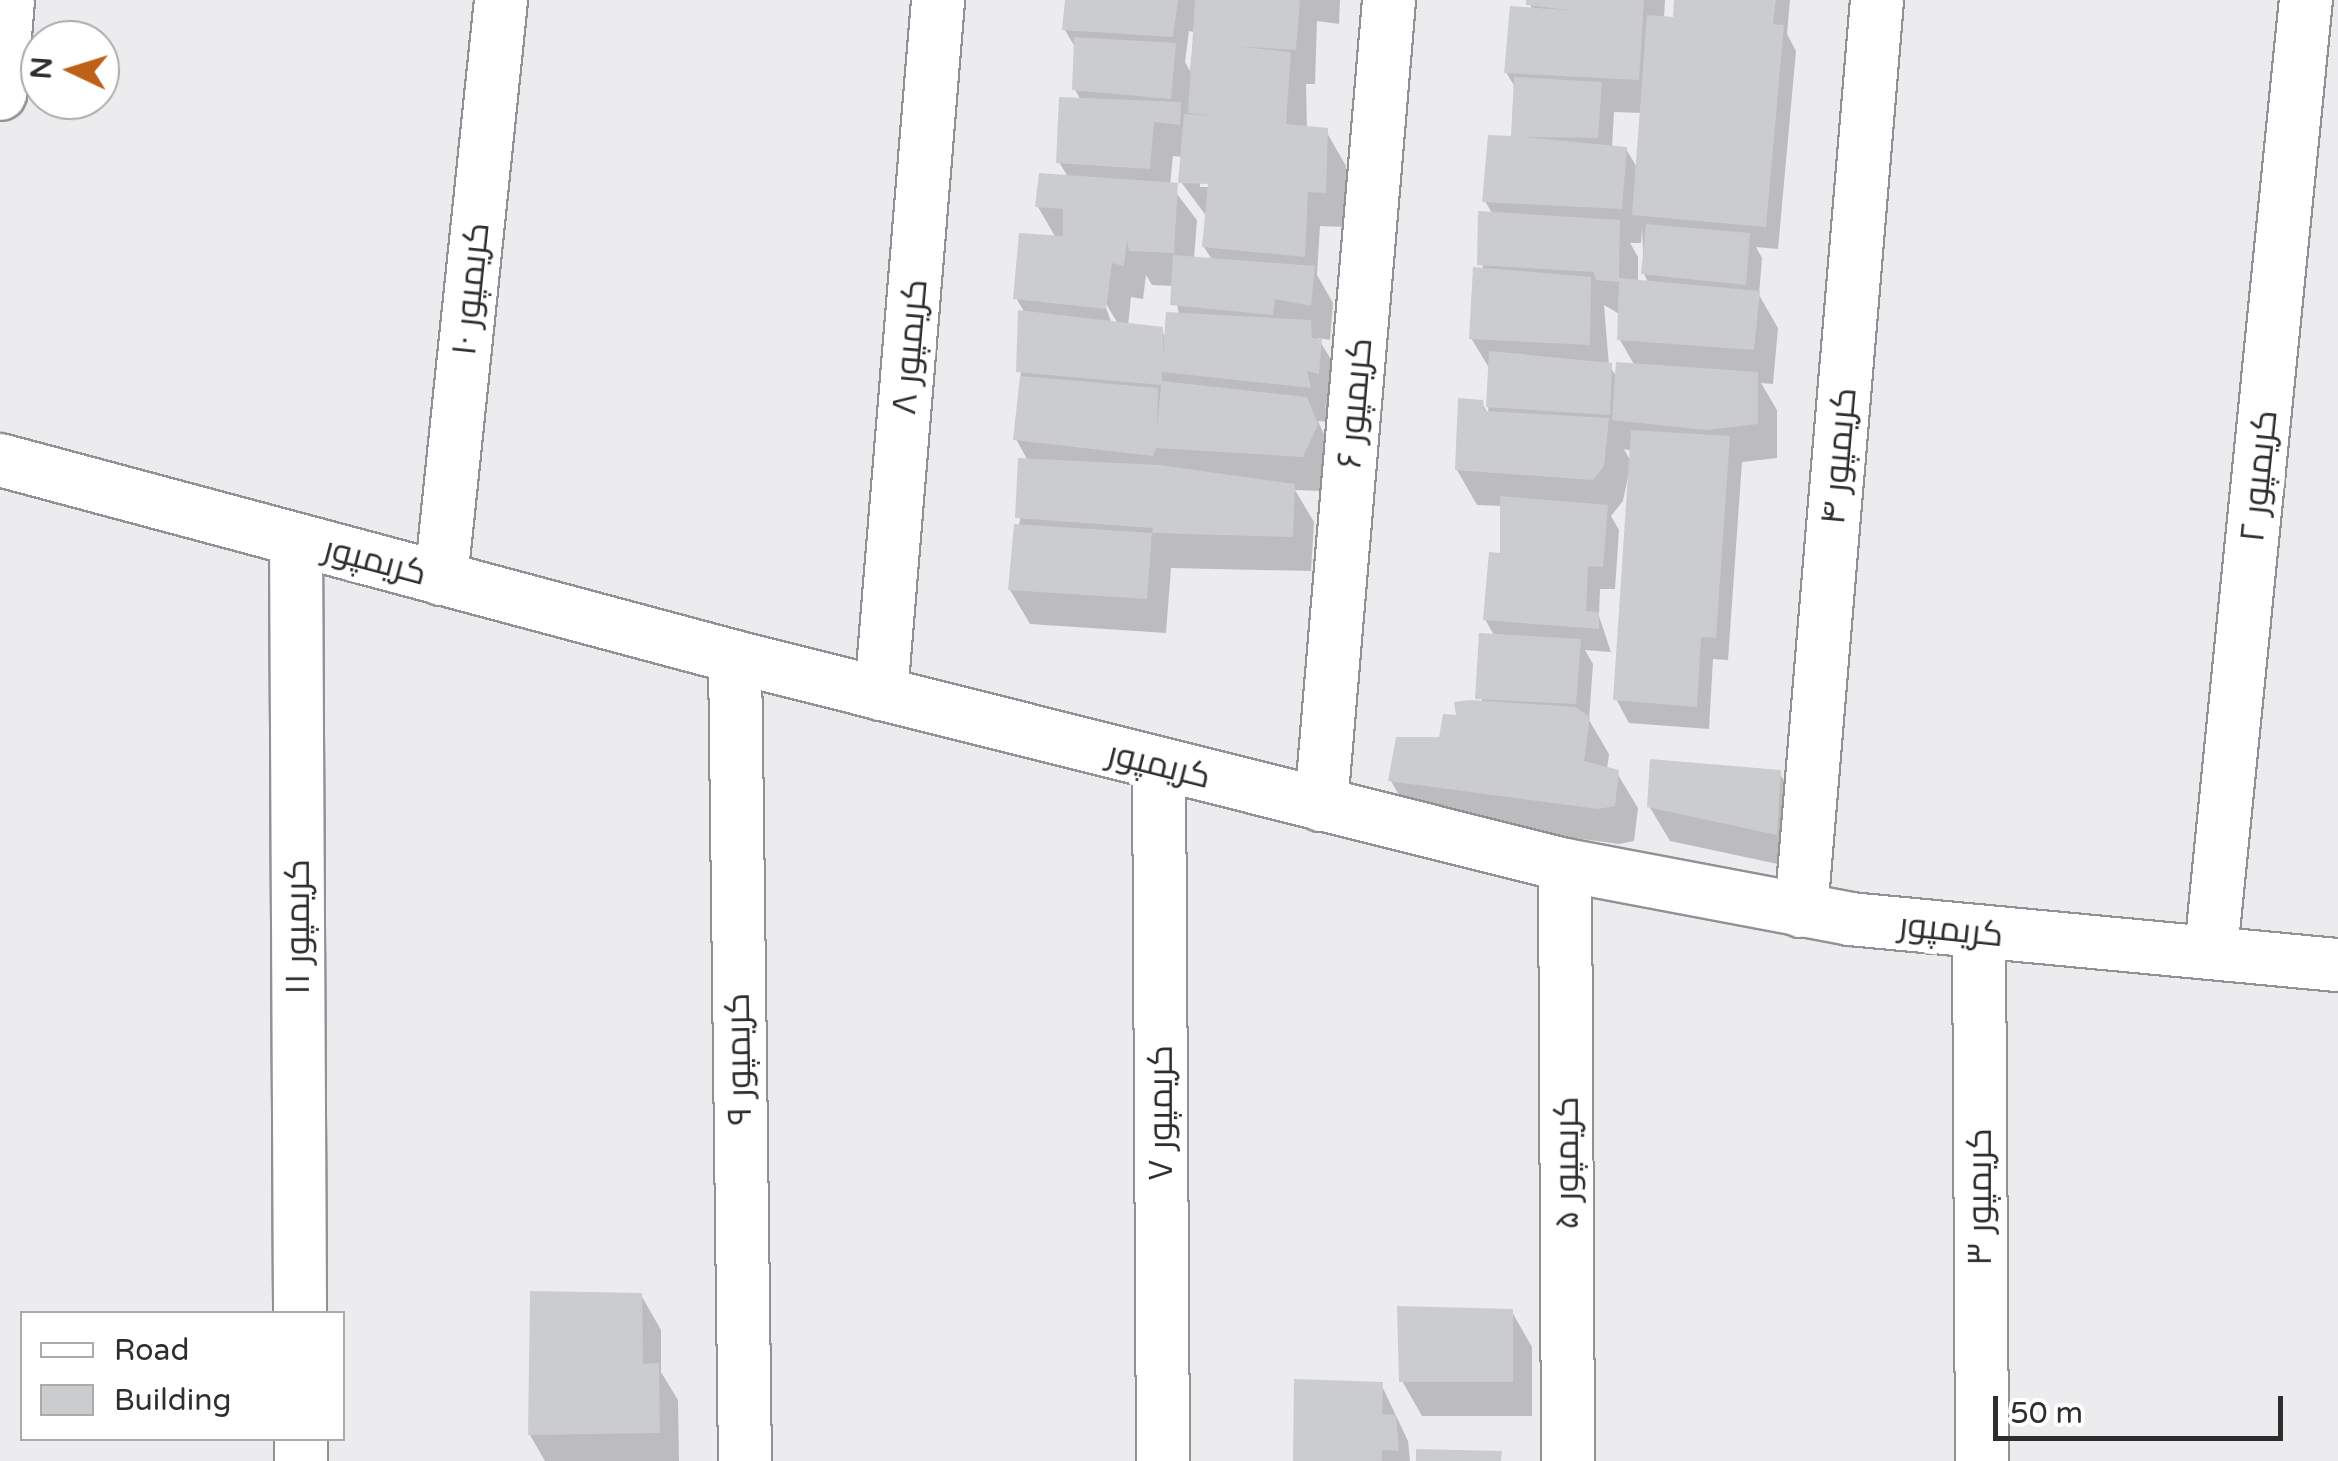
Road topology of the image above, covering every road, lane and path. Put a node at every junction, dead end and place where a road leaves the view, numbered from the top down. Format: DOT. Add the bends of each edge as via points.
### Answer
graph roads {
  1 [pos="8,0"];
  2 [pos="502,0"];
  3 [pos="938,0"];
  4 [pos="1389,0"];
  5 [pos="1878,0"];
  6 [pos="2306,0"];
  7 [pos="0,94"];
  8 [pos="0,460"];
  9 [pos="296,540"];
  10 [pos="440,578"];
  11 [pos="735,657"];
  12 [pos="881,694"];
  13 [pos="1159,765"];
  14 [pos="1321,805"];
  15 [pos="1565,866"];
  16 [pos="1800,911"];
  17 [pos="1979,934"];
  18 [pos="2211,951"];
  19 [pos="2338,966"];
  20 [pos="300,1311"];
  21 [pos="745,1461"];
  22 [pos="1163,1461"];
  23 [pos="1568,1461"];
  24 [pos="1982,1461"];
  1 -- 7 [label="street"];
  2 -- 10 [label="street, کریمپور ۱۰"];
  3 -- 12 [label="street, کریمپور ۸"];
  4 -- 14 [label="street, کریمپور ۶"];
  5 -- 16 [label="street, کریمپور ۴"];
  6 -- 18 [label="street, کریمپور ۲"];
  8 -- 9 [label="street, کریمپور"];
  9 -- 10 [label="street, کریمپور"];
  9 -- 20 [label="street, کریمپور ۱۱"];
  10 -- 11 [label="street, کریمپور"];
  11 -- 12 [label="street, کریمپور"];
  11 -- 21 [label="street, کریمپور ۹"];
  12 -- 13 [label="street, کریمپور"];
  13 -- 14 [label="street, کریمپور"];
  13 -- 22 [label="street, کریمپور ۷"];
  14 -- 15 [label="street, کریمپور"];
  15 -- 16 [label="street, کریمپور"];
  15 -- 23 [label="street, کریمپور ۵"];
  16 -- 17 [label="street, کریمپور"];
  17 -- 18 [label="street, کریمپور"];
  17 -- 24 [label="street, کریمپور ۳"];
  18 -- 19 [label="street, کریمپور"];
}
